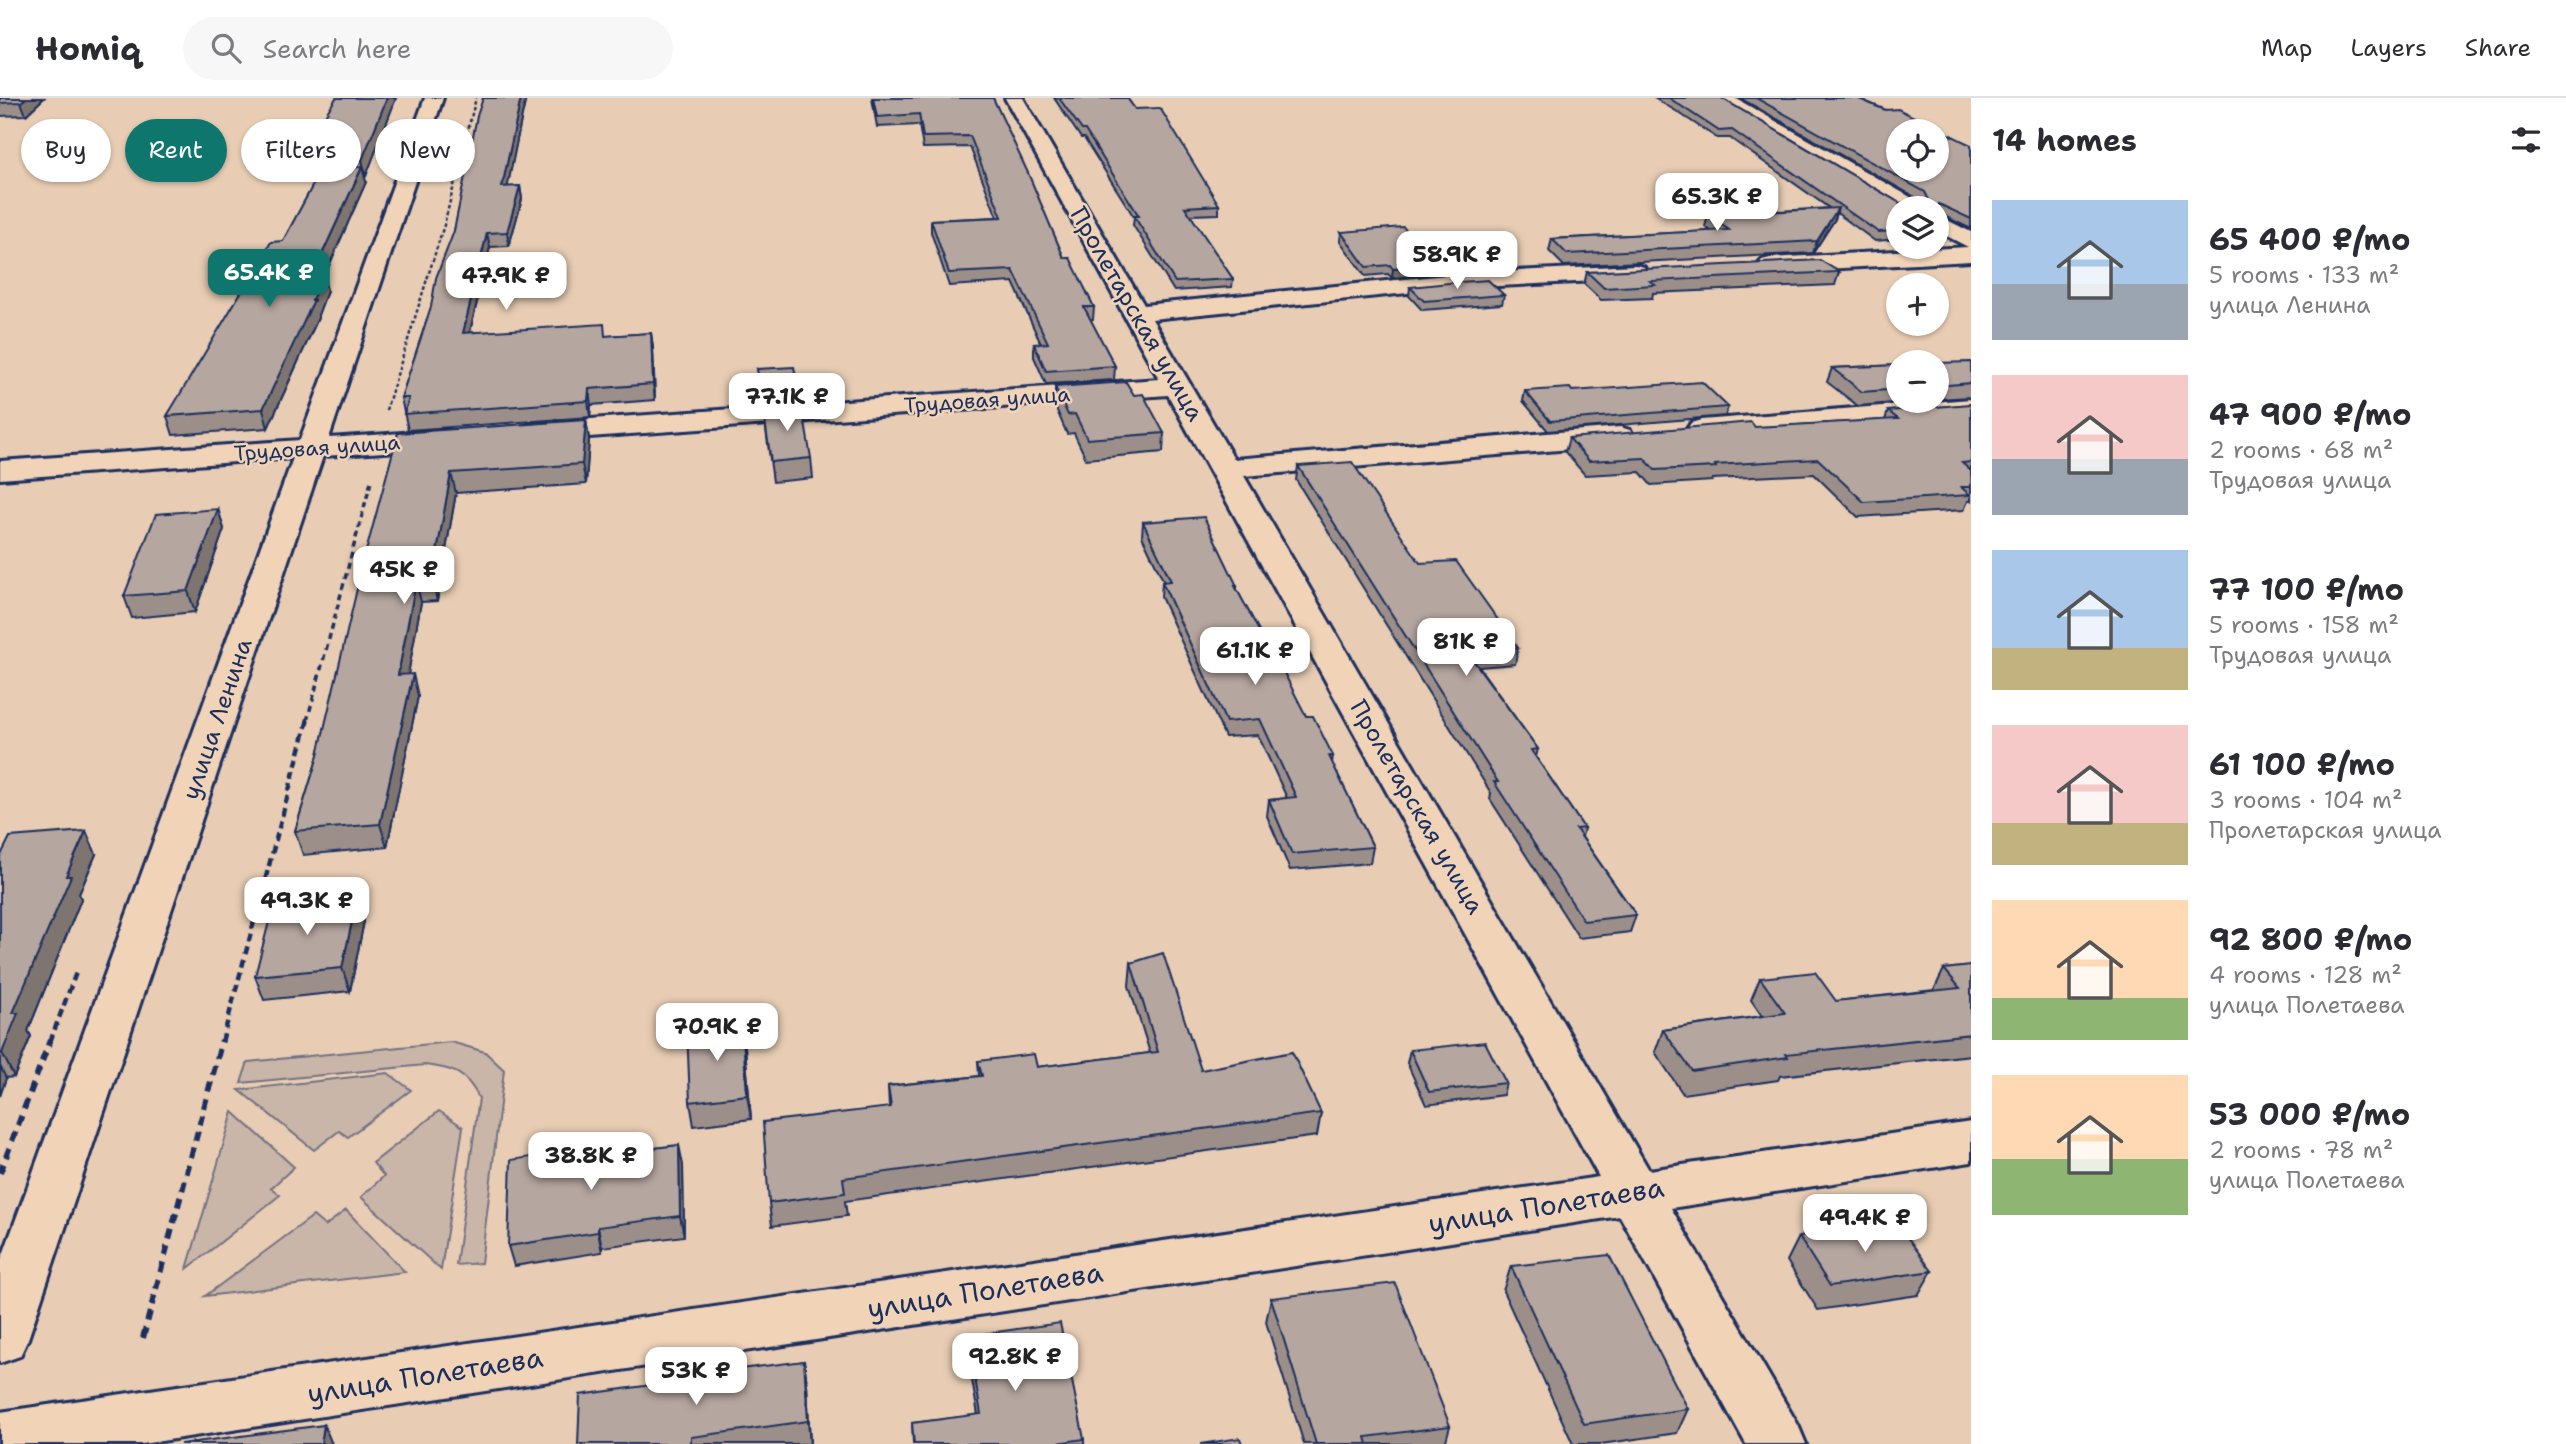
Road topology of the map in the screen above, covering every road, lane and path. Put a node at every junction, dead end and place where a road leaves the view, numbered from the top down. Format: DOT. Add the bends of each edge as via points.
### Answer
graph roads {
  1 [pos="434,98"];
  2 [pos="476,98"];
  3 [pos="1014,98"];
  4 [pos="1721,98"];
  5 [pos="1892,196"];
  6 [pos="1949,229"];
  7 [pos="1971,241"];
  8 [pos="1971,254"];
  9 [pos="1752,265"];
  10 [pos="1658,271"];
  11 [pos="1136,313"];
  12 [pos="1178,386"];
  13 [pos="1971,407"];
  14 [pos="386,410"];
  15 [pos="312,448"];
  16 [pos="1225,469"];
  17 [pos="0,470"];
  18 [pos="372,477"];
  19 [pos="1971,1142"];
  20 [pos="1635,1191"];
  21 [pos="143,1338"];
  22 [pos="0,1339"];
  23 [pos="0,1439"];
  24 [pos="1777,1444"];
  1 -- 15 [label="street, улица Ленина"];
  2 -- 14 [label="path" via="444,225"];
  3 -- 11 [label="street, Пролетарская улица"];
  4 -- 5 [label="street"];
  6 -- 7 [label="street"];
  8 -- 9 [label="street"];
  10 -- 11 [label="street" via="1457,281"];
  11 -- 12 [label="street, Пролетарская улица"];
  12 -- 15 [label="street, Трудовая улица"];
  12 -- 16 [label="street, Пролетарская улица"];
  13 -- 16 [label="street"];
  15 -- 17 [label="street, Трудовая улица"];
  15 -- 22 [label="street, улица Ленина"];
  16 -- 20 [label="street, Пролетарская улица"];
  18 -- 21 [label="path"];
  19 -- 20 [label="street, улица Полетаева"];
  20 -- 23 [label="street, улица Полетаева"];
  20 -- 24 [label="street, Пролетарская улица"];
}
